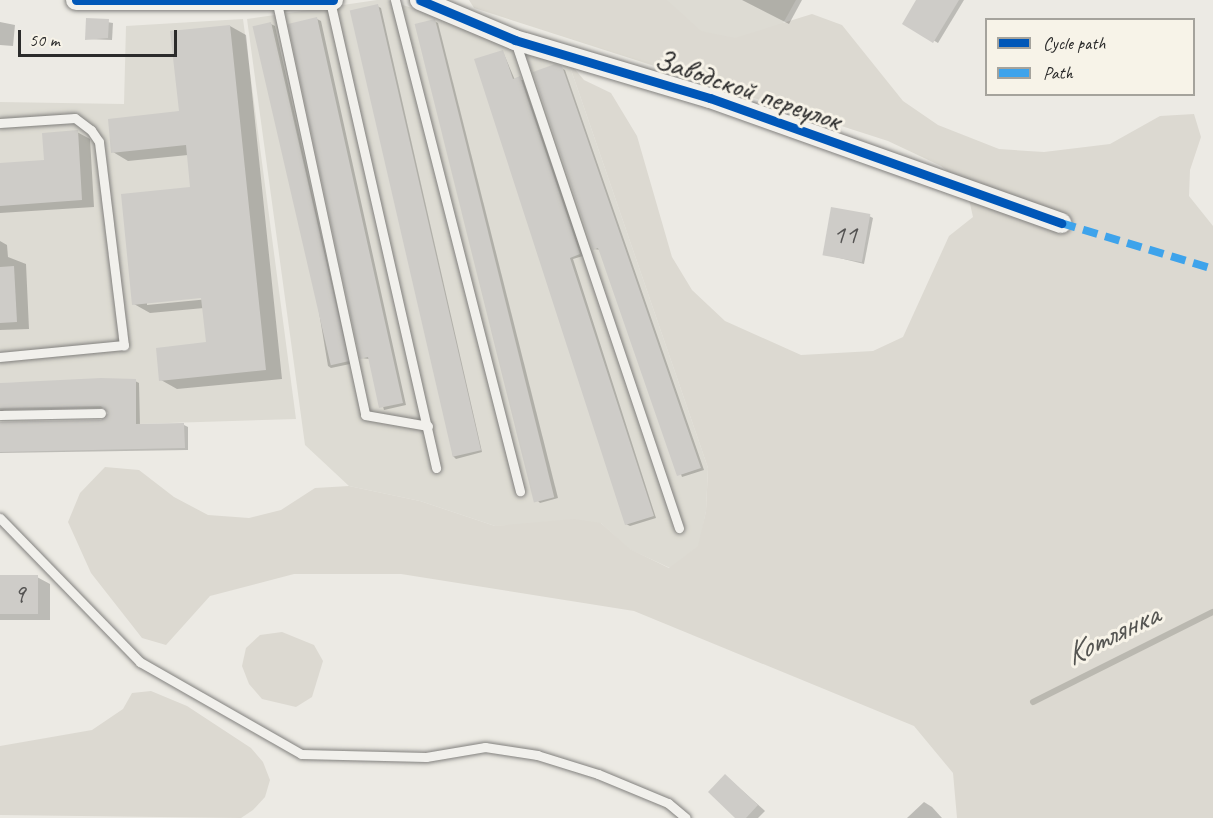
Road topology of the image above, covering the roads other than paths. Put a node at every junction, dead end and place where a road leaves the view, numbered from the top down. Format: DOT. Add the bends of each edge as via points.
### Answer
graph roads {
  1 [pos="75,0"];
  2 [pos="332,0"];
  3 [pos="395,0"];
  4 [pos="420,0"];
  5 [pos="302,1"];
  6 [pos="277,3"];
  7 [pos="515,40"];
  8 [pos="0,123"];
  9 [pos="1061,223"];
  10 [pos="0,357"];
  11 [pos="101,413"];
  12 [pos="0,415"];
  13 [pos="428,426"];
  14 [pos="436,468"];
  15 [pos="520,491"];
  16 [pos="0,518"];
  17 [pos="679,528"];
  18 [pos="687,818"];
  1 -- 6 [label="street"];
  2 -- 5 [label="street"];
  2 -- 13 [label="lane"];
  3 -- 15 [label="lane"];
  4 -- 7 [label="street, Заводской переулок"];
  5 -- 6 [label="street"];
  6 -- 13 [label="lane" via="365,415"];
  7 -- 9 [label="street, Заводской переулок" via="710,98"];
  7 -- 17 [label="lane"];
  8 -- 10 [label="lane" via="75,118 99,142 124,345"];
  11 -- 12 [label="lane"];
  13 -- 14 [label="lane"];
  16 -- 18 [label="lane" via="140,662 301,754 426,757 485,747 537,755 598,774 668,803"];
}
